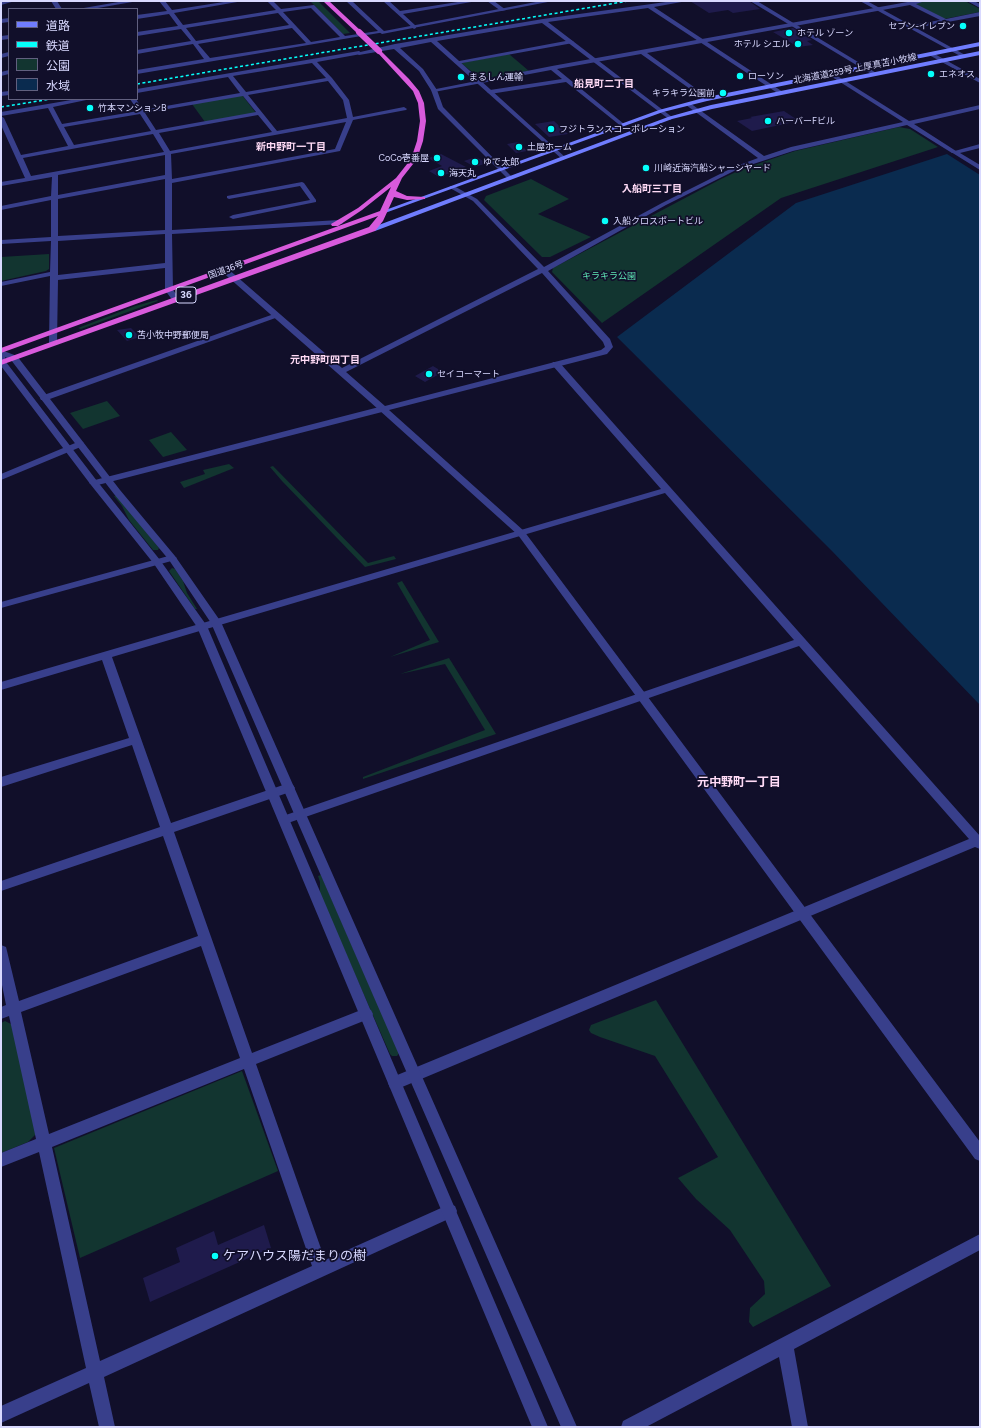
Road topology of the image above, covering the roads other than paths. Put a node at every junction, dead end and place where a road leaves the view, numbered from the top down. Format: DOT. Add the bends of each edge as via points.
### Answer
graph roads {
  1 [pos="12,1"];
  2 [pos="135,1"];
  3 [pos="162,1"];
  4 [pos="240,1"];
  5 [pos="270,1"];
  6 [pos="326,1"];
  7 [pos="332,1"];
  8 [pos="349,1"];
  9 [pos="386,1"];
  10 [pos="474,1"];
  11 [pos="490,1"];
  12 [pos="550,1"];
  13 [pos="684,1"];
  14 [pos="753,1"];
  15 [pos="863,1"];
  16 [pos="922,1"];
  17 [pos="970,1"];
  18 [pos="1,3"];
  19 [pos="911,3"];
  20 [pos="649,6"];
  21 [pos="980,6"];
  22 [pos="89,8"];
  23 [pos="878,9"];
  24 [pos="503,10"];
  25 [pos="171,12"];
  26 [pos="280,12"];
  27 [pos="340,13"];
  28 [pos="400,13"];
  29 [pos="980,14"];
  30 [pos="138,17"];
  31 [pos="944,20"];
  32 [pos="543,21"];
  33 [pos="792,24"];
  34 [pos="294,26"];
  35 [pos="182,27"];
  36 [pos="414,27"];
  37 [pos="910,27"];
  38 [pos="382,32"];
  39 [pos="138,34"];
  40 [pos="344,38"];
  41 [pos="432,40"];
  42 [pos="702,41"];
  43 [pos="195,42"];
  44 [pos="571,42"];
  45 [pos="310,44"];
  46 [pos="980,44"];
  47 [pos="395,46"];
  48 [pos="952,50"];
  49 [pos="138,52"];
  50 [pos="642,52"];
  51 [pos="980,53"];
  52 [pos="932,54"];
  53 [pos="964,56"];
  54 [pos="208,60"];
  55 [pos="595,60"];
  56 [pos="943,60"];
  57 [pos="313,61"];
  58 [pos="457,62"];
  59 [pos="552,68"];
  60 [pos="864,68"];
  61 [pos="138,72"];
  62 [pos="831,74"];
  63 [pos="875,74"];
  64 [pos="229,75"];
  65 [pos="330,79"];
  66 [pos="567,80"];
  67 [pos="842,81"];
  68 [pos="980,81"];
  69 [pos="479,82"];
  70 [pos="771,87"];
  71 [pos="434,90"];
  72 [pos="138,91"];
  73 [pos="490,92"];
  74 [pos="781,93"];
  75 [pos="244,94"];
  76 [pos="707,99"];
  77 [pos="83,100"];
  78 [pos="134,100"];
  79 [pos="688,104"];
  80 [pos="50,106"];
  81 [pos="980,107"];
  82 [pos="404,109"];
  83 [pos="697,110"];
  84 [pos="661,111"];
  85 [pos="141,112"];
  86 [pos="260,113"];
  87 [pos="1,114"];
  88 [pos="1,118"];
  89 [pos="670,118"];
  90 [pos="350,119"];
  91 [pos="908,123"];
  92 [pos="622,125"];
  93 [pos="60,126"];
  94 [pos="155,132"];
  95 [pos="276,133"];
  96 [pos="980,146"];
  97 [pos="72,148"];
  98 [pos="554,150"];
  99 [pos="954,152"];
  100 [pos="168,153"];
  101 [pos="19,157"];
  102 [pos="563,158"];
  103 [pos="762,158"];
  104 [pos="980,168"];
  105 [pos="501,169"];
  106 [pos="55,174"];
  107 [pos="509,177"];
  108 [pos="399,178"];
  109 [pos="29,179"];
  110 [pos="168,179"];
  111 [pos="1,184"];
  112 [pos="452,187"];
  113 [pos="392,191"];
  114 [pos="465,194"];
  115 [pos="228,197"];
  116 [pos="55,198"];
  117 [pos="374,198"];
  118 [pos="423,198"];
  119 [pos="1,208"];
  120 [pos="381,214"];
  121 [pos="233,217"];
  122 [pos="403,217"];
  123 [pos="339,222"];
  124 [pos="372,229"];
  125 [pos="169,233"];
  126 [pos="54,239"];
  127 [pos="1,242"];
  128 [pos="295,244"];
  129 [pos="169,265"];
  130 [pos="224,270"];
  131 [pos="543,270"];
  132 [pos="54,275"];
  133 [pos="233,278"];
  134 [pos="1,284"];
  135 [pos="169,290"];
  136 [pos="176,299"];
  137 [pos="277,316"];
  138 [pos="53,332"];
  139 [pos="53,343"];
  140 [pos="3,357"];
  141 [pos="556,364"];
  142 [pos="341,372"];
  143 [pos="44,398"];
  144 [pos="383,409"];
  145 [pos="80,444"];
  146 [pos="68,449"];
  147 [pos="1,477"];
  148 [pos="107,480"];
  149 [pos="94,483"];
  150 [pos="666,490"];
  151 [pos="521,532"];
  152 [pos="172,558"];
  153 [pos="157,562"];
  154 [pos="1,605"];
  155 [pos="216,622"];
  156 [pos="202,626"];
  157 [pos="801,642"];
  158 [pos="106,655"];
  159 [pos="1,686"];
  160 [pos="643,696"];
  161 [pos="135,740"];
  162 [pos="1,782"];
  163 [pos="289,788"];
  164 [pos="273,793"];
  165 [pos="301,814"];
  166 [pos="284,820"];
  167 [pos="167,830"];
  168 [pos="979,843"];
  169 [pos="1,886"];
  170 [pos="802,914"];
  171 [pos="205,938"];
  172 [pos="1,951"];
  173 [pos="8,1011"];
  174 [pos="366,1014"];
  175 [pos="248,1062"];
  176 [pos="415,1075"];
  177 [pos="395,1083"];
  178 [pos="44,1143"];
  179 [pos="980,1154"];
  180 [pos="1,1160"];
  181 [pos="450,1211"];
  182 [pos="980,1242"];
  183 [pos="321,1270"];
  184 [pos="785,1345"];
  185 [pos="95,1373"];
  186 [pos="1,1415"];
  187 [pos="107,1427"];
  188 [pos="540,1427"];
  189 [pos="569,1427"];
  190 [pos="629,1427"];
  191 [pos="800,1427"];
  1 -- 18 [label="street"];
  2 -- 22 [label="street"];
  3 -- 25 [label="street"];
  4 -- 25 [label="street"];
  5 -- 26 [label="street"];
  6 -- 27 [label="highway, 国道36号 / 36"];
  7 -- 27 [label="highway, 国道36号 / 36"];
  8 -- 38 [label="street"];
  9 -- 28 [label="street"];
  10 -- 28 [label="street"];
  11 -- 24 [label="street"];
  12 -- 24 [label="street"];
  13 -- 20 [label="street"];
  14 -- 33 [label="street"];
  15 -- 23 [label="street"];
  16 -- 19 [label="street"];
  17 -- 21 [label="street"];
  19 -- 23 [label="street"];
  19 -- 31 [label="street"];
  20 -- 32 [label="street"];
  20 -- 42 [label="street"];
  23 -- 33 [label="street"];
  23 -- 37 [label="street"];
  24 -- 36 [label="street"];
  25 -- 30 [label="street"];
  25 -- 35 [label="street"];
  26 -- 34 [label="street"];
  26 -- 35 [label="street"];
  26 -- 40 [label="street" via="312,6"];
  27 -- 108 [label="highway, 国道36号 / 36, bridge" via="408,80 421,103 423,121 420,141 414,159"];
  28 -- 36 [label="street"];
  29 -- 31 [label="street"];
  31 -- 37 [label="street"];
  32 -- 41 [label="street"];
  32 -- 44 [label="street"];
  33 -- 42 [label="street"];
  33 -- 60 [label="street"];
  34 -- 43 [label="street"];
  34 -- 45 [label="street"];
  35 -- 39 [label="street"];
  35 -- 43 [label="street"];
  36 -- 38 [label="street"];
  37 -- 48 [label="street"];
  38 -- 40 [label="street"];
  40 -- 45 [label="street"];
  41 -- 47 [label="street"];
  41 -- 58 [label="street"];
  42 -- 50 [label="street"];
  42 -- 70 [label="street"];
  43 -- 49 [label="street"];
  43 -- 54 [label="street"];
  44 -- 55 [label="street"];
  44 -- 58 [label="street"];
  45 -- 54 [label="street"];
  46 -- 48 [label="main road, 北海道道259号 上厚真苫小牧線"];
  47 -- 57 [label="street"];
  47 -- 71 [label="street" via="421,70"];
  48 -- 52 [label="main road, 北海道道259号 上厚真苫小牧線"];
  48 -- 53 [label="street"];
  50 -- 55 [label="street"];
  50 -- 76 [label="street"];
  51 -- 53 [label="main road, 北海道道259号 上厚真苫小牧線"];
  52 -- 56 [label="street"];
  52 -- 60 [label="main road, 北海道道259号 上厚真苫小牧線"];
  53 -- 56 [label="main road, 北海道道259号 上厚真苫小牧線"];
  54 -- 61 [label="street"];
  55 -- 59 [label="street"];
  55 -- 84 [label="street"];
  56 -- 63 [label="main road, 北海道道259号 上厚真苫小牧線"];
  56 -- 68 [label="street"];
  57 -- 64 [label="street"];
  57 -- 65 [label="street"];
  58 -- 69 [label="street"];
  59 -- 66 [label="street"];
  59 -- 69 [label="street"];
  60 -- 62 [label="main road, 北海道道259号 上厚真苫小牧線"];
  60 -- 63 [label="street"];
  62 -- 67 [label="street"];
  62 -- 70 [label="main road, 北海道道259号 上厚真苫小牧線"];
  63 -- 67 [label="main road, 北海道道259号 上厚真苫小牧線"];
  64 -- 72 [label="street"];
  64 -- 75 [label="street"];
  65 -- 75 [label="street"];
  65 -- 90 [label="street" via="346,100"];
  66 -- 73 [label="street"];
  66 -- 92 [label="street"];
  67 -- 74 [label="main road, 北海道道259号 上厚真苫小牧線"];
  67 -- 91 [label="street"];
  69 -- 71 [label="street"];
  69 -- 73 [label="street"];
  70 -- 74 [label="street"];
  70 -- 76 [label="main road, 北海道道259号 上厚真苫小牧線"];
  71 -- 105 [label="street" via="440,108"];
  73 -- 98 [label="street"];
  74 -- 83 [label="main road, 北海道道259号 上厚真苫小牧線"];
  75 -- 85 [label="street"];
  75 -- 86 [label="street"];
  76 -- 79 [label="main road, 北海道道259号 上厚真苫小牧線"];
  77 -- 80 [label="street"];
  78 -- 85 [label="street"];
  79 -- 83 [label="street"];
  79 -- 84 [label="main road, 北海道道259号 上厚真苫小牧線"];
  80 -- 87 [label="street"];
  80 -- 93 [label="street"];
  81 -- 91 [label="street"];
  82 -- 90 [label="street"];
  83 -- 89 [label="main road, 北海道道259号 上厚真苫小牧線"];
  83 -- 103 [label="street"];
  84 -- 89 [label="street"];
  84 -- 92 [label="main road, 北海道道259号 上厚真苫小牧線"];
  85 -- 93 [label="street"];
  85 -- 94 [label="street"];
  86 -- 94 [label="street"];
  86 -- 95 [label="street"];
  88 -- 101 [label="street"];
  89 -- 102 [label="main road, 北海道道259号 上厚真苫小牧線"];
  90 -- 95 [label="street"];
  90 -- 110 [label="street" via="338,150"];
  91 -- 99 [label="street"];
  91 -- 103 [label="street"];
  92 -- 98 [label="main road, 北海道道259号 上厚真苫小牧線"];
  93 -- 97 [label="street"];
  94 -- 97 [label="street"];
  94 -- 100 [label="street"];
  95 -- 100 [label="street"];
  96 -- 99 [label="street"];
  97 -- 101 [label="street"];
  98 -- 102 [label="street"];
  98 -- 105 [label="main road, 北海道道259号 上厚真苫小牧線"];
  99 -- 104 [label="street"];
  100 -- 106 [label="street"];
  100 -- 110 [label="street"];
  101 -- 109 [label="street"];
  102 -- 107 [label="main road, 北海道道259号 上厚真苫小牧線"];
  103 -- 131 [label="street" via="664,204"];
  105 -- 107 [label="street"];
  105 -- 112 [label="main road, 北海道道259号 上厚真苫小牧線"];
  106 -- 109 [label="street"];
  106 -- 116 [label="street"];
  107 -- 114 [label="main road, 北海道道259号 上厚真苫小牧線"];
  108 -- 113 [label="highway, 国道36号 / 36"];
  108 -- 117 [label="highway, 国道36号 / 36"];
  109 -- 111 [label="street"];
  110 -- 116 [label="street"];
  110 -- 125 [label="street"];
  112 -- 114 [label="street"];
  112 -- 118 [label="main road, 北海道道259号 上厚真苫小牧線"];
  113 -- 118 [label="highway" via="407,198"];
  113 -- 120 [label="highway, 国道36号 / 36"];
  114 -- 122 [label="main road, 北海道道259号 上厚真苫小牧線"];
  114 -- 131 [label="street" via="475,200"];
  115 -- 121 [label="street" via="302,184 314,201"];
  116 -- 119 [label="street"];
  116 -- 126 [label="street"];
  117 -- 120 [label="highway" via="371,208"];
  117 -- 123 [label="highway, 国道36号 / 36"];
  118 -- 120 [label="main road, 北海道道259号 上厚真苫小牧線"];
  120 -- 122 [label="main road"];
  120 -- 124 [label="highway, 国道36号 / 36"];
  120 -- 128 [label="highway, 国道36号 / 36"];
  122 -- 124 [label="main road, 北海道道259号 上厚真苫小牧線"];
  123 -- 125 [label="street"];
  123 -- 128 [label="highway, 国道36号 / 36"];
  124 -- 133 [label="highway, 国道36号 / 36"];
  125 -- 126 [label="street"];
  125 -- 129 [label="street"];
  126 -- 127 [label="street"];
  126 -- 132 [label="street"];
  128 -- 130 [label="highway, 国道36号 / 36"];
  129 -- 132 [label="street"];
  129 -- 135 [label="street"];
  130 -- 133 [label="street"];
  130 -- 135 [label="highway, 国道36号 / 36"];
  131 -- 141 [label="street" via="609,347 604,352"];
  131 -- 142 [label="street"];
  132 -- 134 [label="street"];
  132 -- 138 [label="street"];
  133 -- 136 [label="highway, 国道36号 / 36"];
  133 -- 137 [label="street"];
  135 -- 136 [label="street"];
  135 -- 138 [label="highway, 国道36号 / 36"];
  136 -- 139 [label="highway, 国道36号 / 36"];
  137 -- 142 [label="street"];
  137 -- 143 [label="street"];
  138 -- 139 [label="street"];
  138 -- 140 [label="highway, 国道36号 / 36"];
  139 -- 140 [label="highway, 国道36号 / 36"];
  140 -- 143 [label="street"];
  140 -- 146 [label="street"];
  141 -- 144 [label="street"];
  141 -- 150 [label="street"];
  142 -- 144 [label="street"];
  143 -- 145 [label="street"];
  144 -- 148 [label="street"];
  144 -- 151 [label="street"];
  145 -- 146 [label="street"];
  145 -- 148 [label="street"];
  146 -- 147 [label="street"];
  146 -- 149 [label="street"];
  148 -- 149 [label="street"];
  148 -- 152 [label="street"];
  149 -- 153 [label="street"];
  150 -- 151 [label="street"];
  150 -- 157 [label="street"];
  151 -- 155 [label="street"];
  151 -- 160 [label="street"];
  152 -- 153 [label="street"];
  152 -- 155 [label="street"];
  153 -- 154 [label="street"];
  153 -- 156 [label="street"];
  155 -- 156 [label="street"];
  155 -- 163 [label="street"];
  156 -- 158 [label="street"];
  156 -- 164 [label="street"];
  157 -- 160 [label="street"];
  157 -- 168 [label="street"];
  158 -- 159 [label="street"];
  158 -- 161 [label="street"];
  160 -- 165 [label="street"];
  160 -- 170 [label="street"];
  161 -- 162 [label="street"];
  161 -- 167 [label="street"];
  163 -- 164 [label="street"];
  163 -- 165 [label="street"];
  164 -- 166 [label="street"];
  164 -- 167 [label="street"];
  165 -- 166 [label="street"];
  165 -- 176 [label="street"];
  166 -- 174 [label="street"];
  167 -- 169 [label="street"];
  167 -- 171 [label="street"];
  168 -- 170 [label="street"];
  170 -- 176 [label="street"];
  170 -- 179 [label="street"];
  171 -- 173 [label="street"];
  171 -- 175 [label="street"];
  172 -- 173 [label="street"];
  173 -- 178 [label="street"];
  174 -- 175 [label="street"];
  174 -- 177 [label="street"];
  175 -- 178 [label="street"];
  175 -- 183 [label="street"];
  176 -- 177 [label="street"];
  176 -- 189 [label="street"];
  177 -- 181 [label="street"];
  178 -- 180 [label="street"];
  178 -- 185 [label="street"];
  181 -- 183 [label="street"];
  181 -- 188 [label="street"];
  182 -- 184 [label="street"];
  183 -- 185 [label="street"];
  184 -- 190 [label="street"];
  184 -- 191 [label="street"];
  185 -- 186 [label="street"];
  185 -- 187 [label="street"];
}
